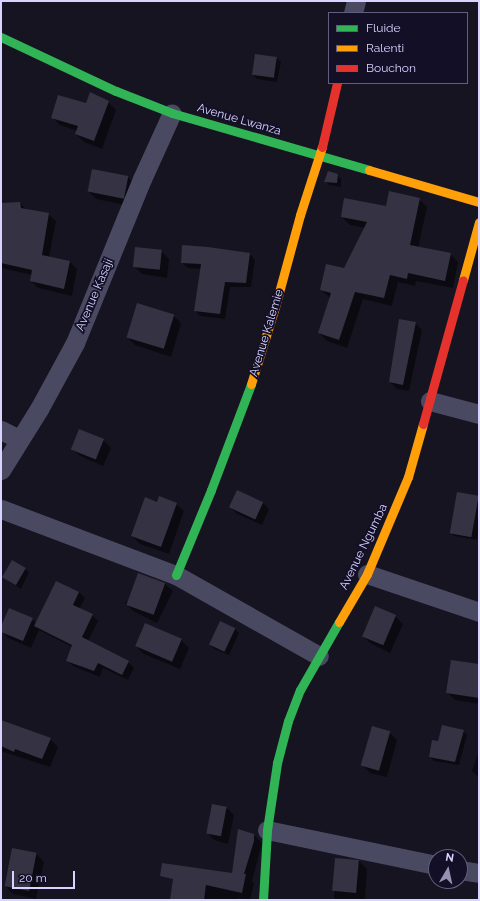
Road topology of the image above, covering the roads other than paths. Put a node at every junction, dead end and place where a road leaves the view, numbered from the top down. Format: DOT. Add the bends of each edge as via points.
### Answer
graph roads {
  1 [pos="356,1"];
  2 [pos="353,12"];
  3 [pos="1,37"];
  4 [pos="337,84"];
  5 [pos="172,113"];
  6 [pos="320,156"];
  7 [pos="479,202"];
  8 [pos="479,222"];
  9 [pos="430,401"];
  10 [pos="479,414"];
  11 [pos="1,430"];
  12 [pos="19,439"];
  13 [pos="1,470"];
  14 [pos="1,509"];
  15 [pos="367,574"];
  16 [pos="176,575"];
  17 [pos="479,612"];
  18 [pos="319,656"];
  19 [pos="267,830"];
  20 [pos="428,863"];
  21 [pos="468,872"];
  22 [pos="479,874"];
  23 [pos="263,900"];
  1 -- 2 [label="street"];
  3 -- 5 [label="street, Avenue Lwanza" via="116,91"];
  4 -- 6 [label="street, Avenue Kalemie"];
  5 -- 6 [label="street, Avenue Lwanza"];
  5 -- 12 [label="street, Avenue Kasaji" via="74,342 39,409"];
  6 -- 7 [label="street, Avenue Lwanza"];
  6 -- 16 [label="street, Avenue Kalemie" via="300,215 276,308 256,370"];
  8 -- 9 [label="street, Avenue Ngumba"];
  9 -- 10 [label="street"];
  9 -- 15 [label="street, Avenue Ngumba" via="408,477"];
  11 -- 12 [label="street"];
  12 -- 13 [label="street, Avenue Kasaji"];
  14 -- 16 [label="street"];
  15 -- 17 [label="street"];
  15 -- 18 [label="street, Avenue Ngumba"];
  16 -- 18 [label="street"];
  18 -- 19 [label="street, Avenue Ngumba" via="300,690 288,721 277,763"];
  19 -- 20 [label="street"];
  19 -- 23 [label="street, Avenue Ngumba"];
  21 -- 22 [label="street"];
}
